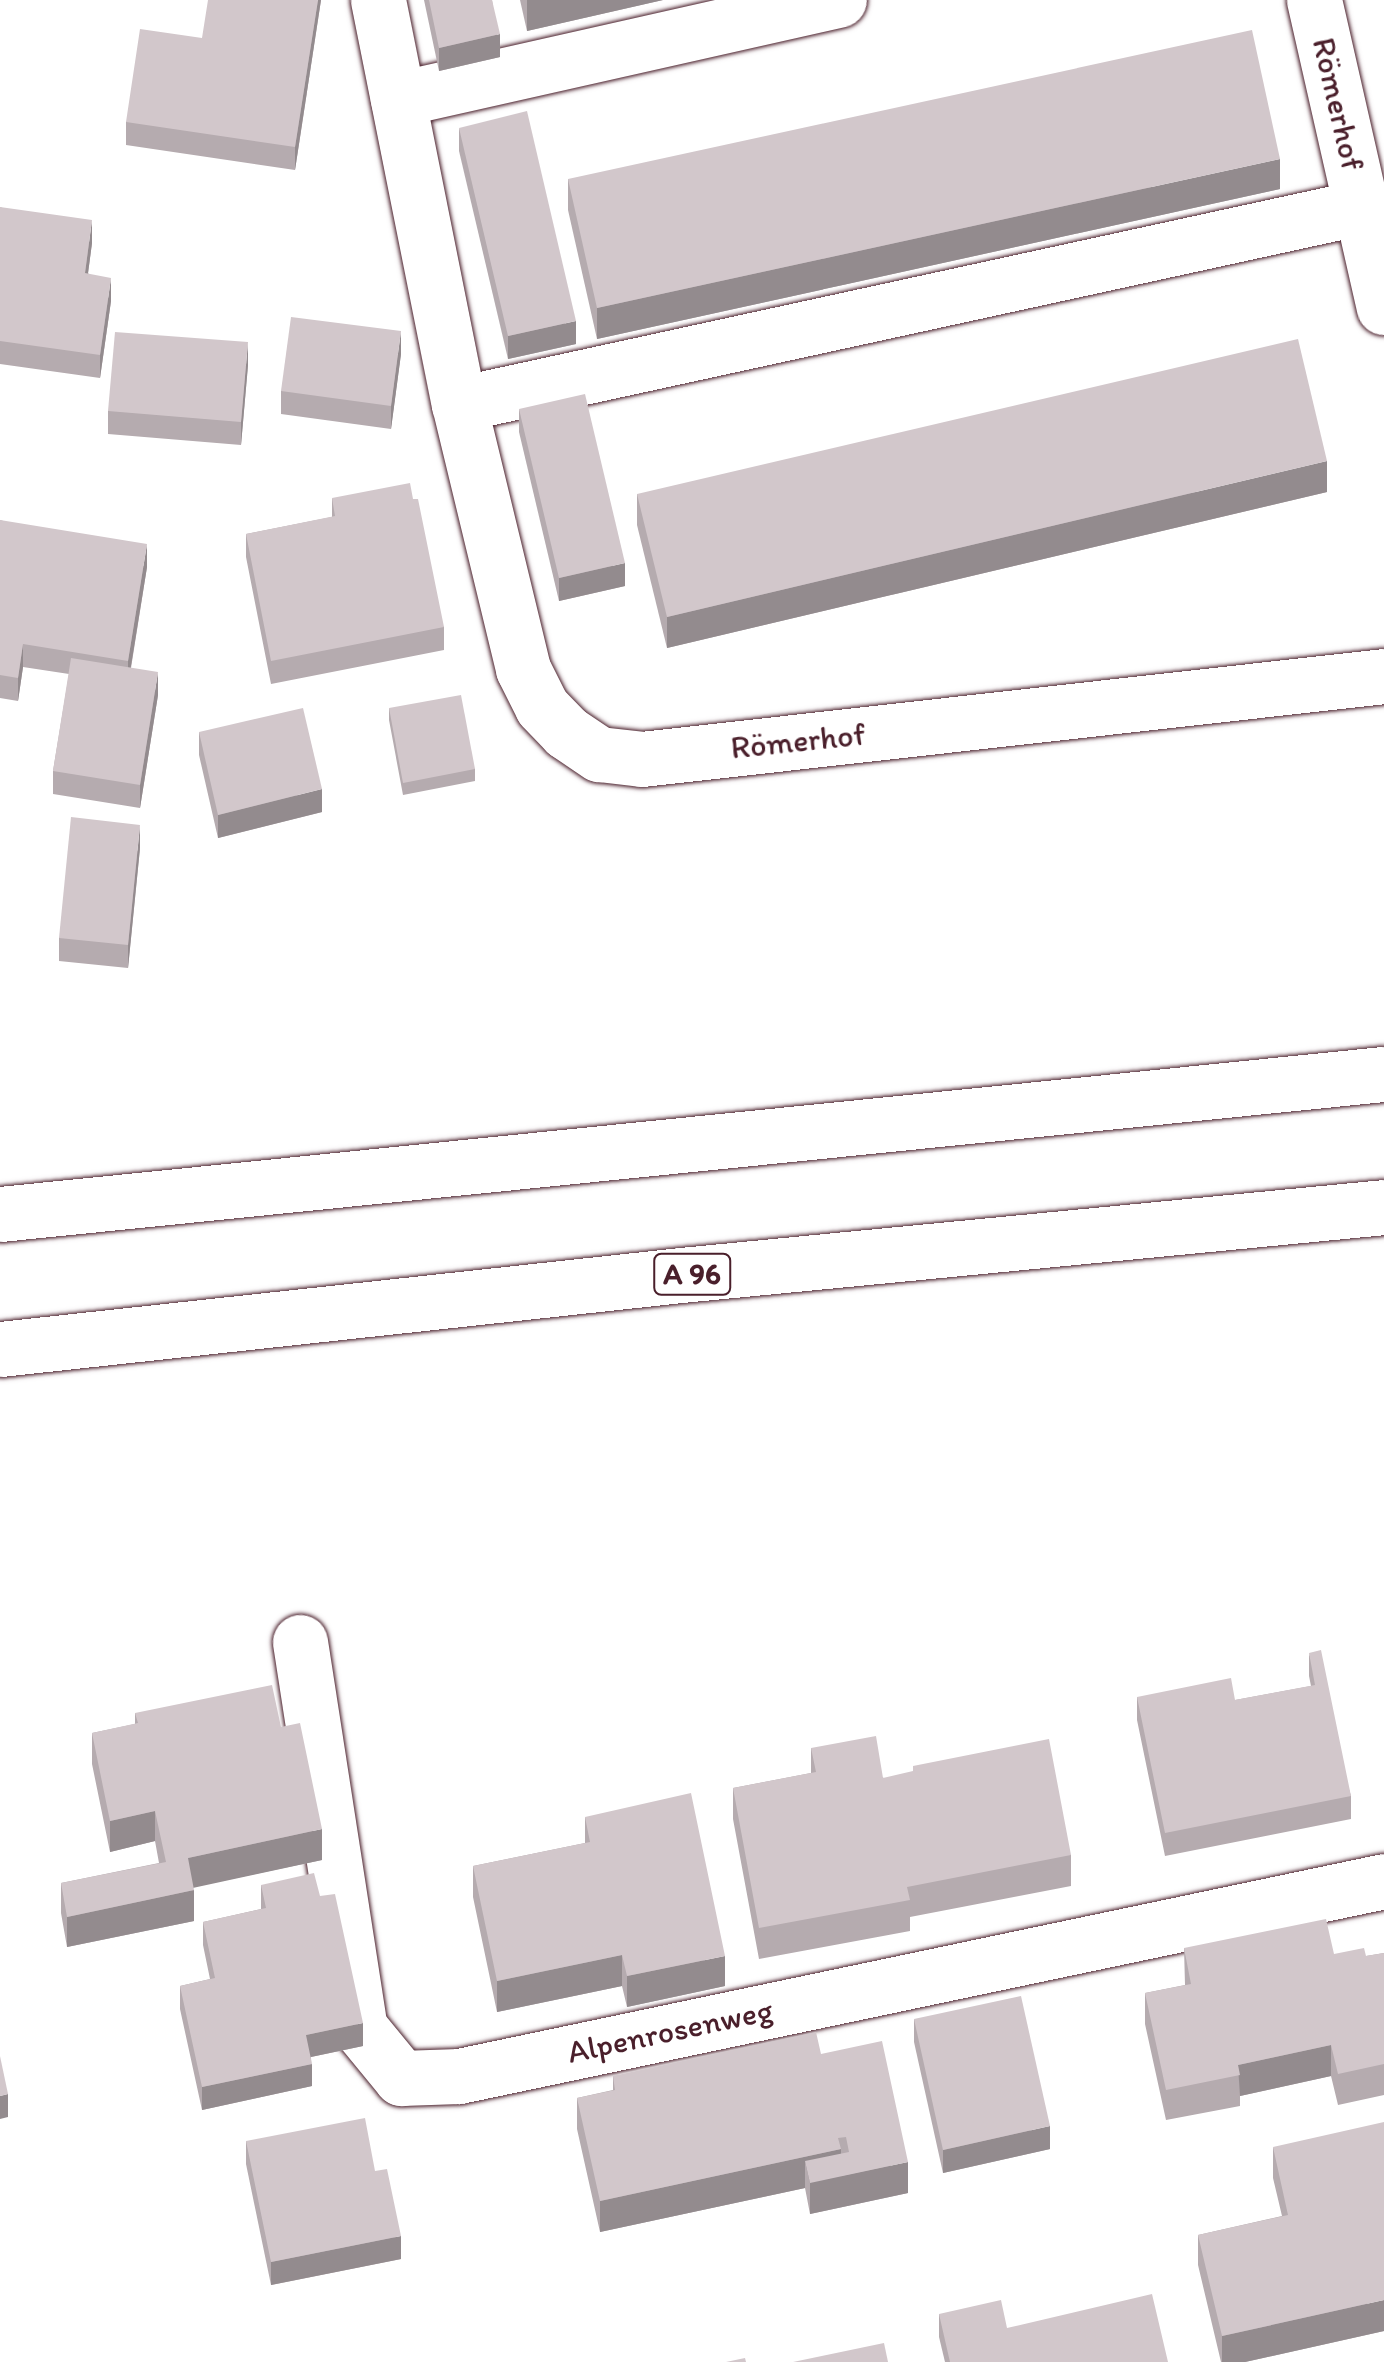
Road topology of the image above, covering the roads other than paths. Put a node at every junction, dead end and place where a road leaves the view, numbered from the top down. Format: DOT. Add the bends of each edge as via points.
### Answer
graph roads {
  1 [pos="378,0"];
  2 [pos="839,0"];
  3 [pos="1314,0"];
  4 [pos="398,99"];
  5 [pos="1362,207"];
  6 [pos="1384,307"];
  7 [pos="459,404"];
  8 [pos="1384,676"];
  9 [pos="1384,1074"];
  10 [pos="1384,1207"];
  11 [pos="0,1214"];
  12 [pos="0,1349"];
  13 [pos="300,1642"];
  14 [pos="1384,1881"];
  1 -- 4 [label="main road, Römerhof"];
  2 -- 4 [label="main road"];
  3 -- 5 [label="main road, Römerhof"];
  4 -- 7 [label="main road, Römerhof"];
  5 -- 6 [label="main road, Römerhof"];
  5 -- 7 [label="main road, Römerhof"];
  7 -- 8 [label="main road, Römerhof" via="523,669 542,707 599,754 642,759"];
  9 -- 11 [label="main road"];
  10 -- 12 [label="main road, A 96"];
  13 -- 14 [label="main road, Alpenrosenweg" via="360,2028 401,2078 459,2076"];
}
